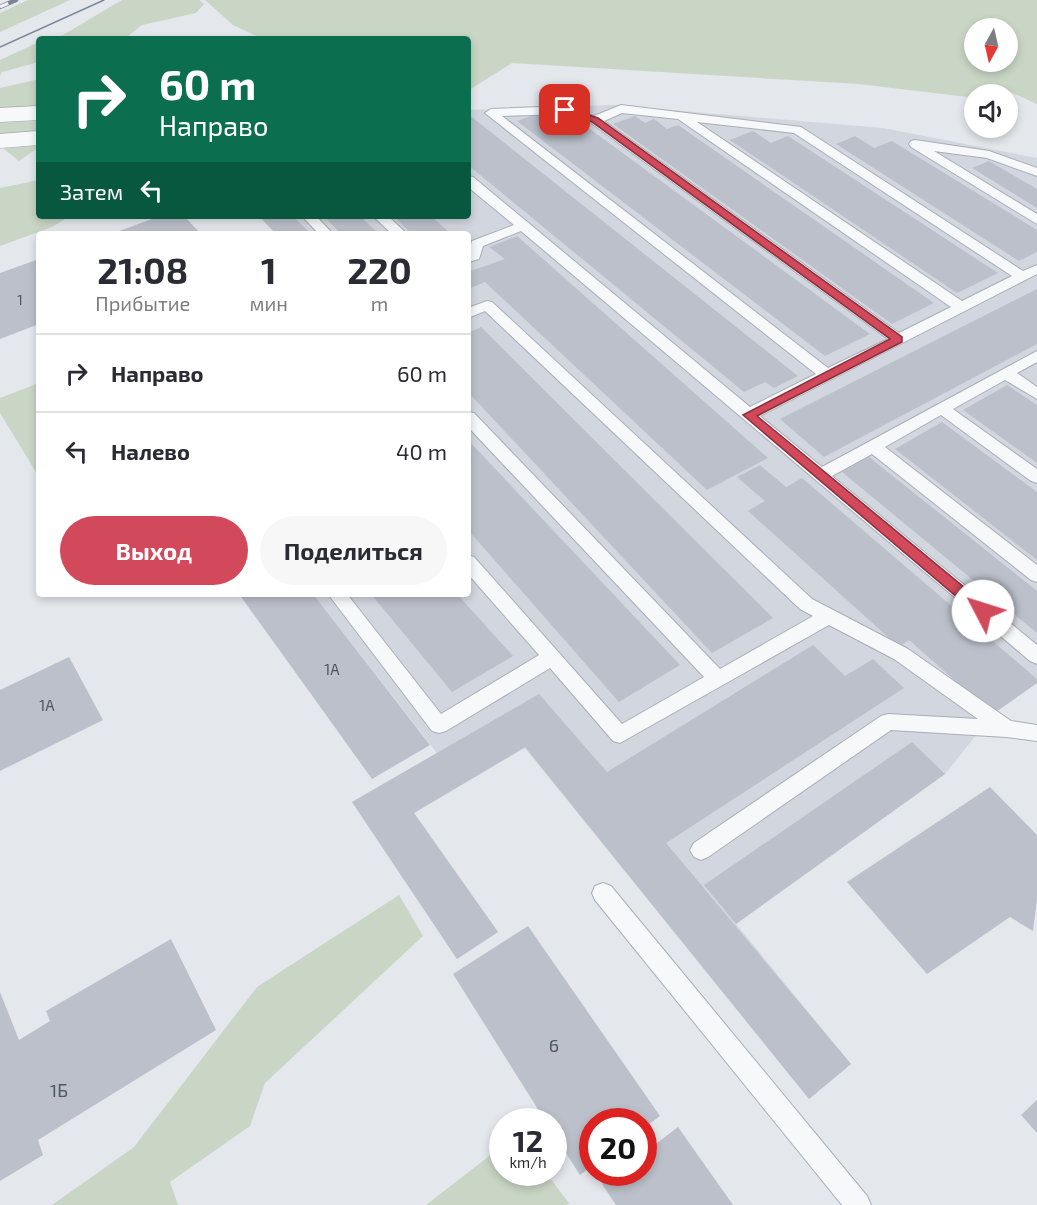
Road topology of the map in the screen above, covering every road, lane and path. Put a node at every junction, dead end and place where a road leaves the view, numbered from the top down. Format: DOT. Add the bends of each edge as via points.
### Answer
graph roads {
  1 [pos="36,113"];
  2 [pos="0,115"];
  3 [pos="680,116"];
  4 [pos="595,120"];
  5 [pos="36,138"];
  6 [pos="0,141"];
  7 [pos="1037,172"];
  8 [pos="471,183"];
  9 [pos="312,219"];
  10 [pos="383,219"];
  11 [pos="1037,220"];
  12 [pos="523,226"];
  13 [pos="323,231"];
  14 [pos="397,231"];
  15 [pos="471,257"];
  16 [pos="1037,269"];
  17 [pos="1022,276"];
  18 [pos="961,307"];
  19 [pos="471,312"];
  20 [pos="898,339"];
  21 [pos="1037,356"];
  22 [pos="1006,373"];
  23 [pos="827,375"];
  24 [pos="1037,394"];
  25 [pos="942,408"];
  26 [pos="748,415"];
  27 [pos="471,420"];
  28 [pos="873,446"];
  29 [pos="820,474"];
  30 [pos="1037,477"];
  31 [pos="471,565"];
  32 [pos="1037,575"];
  33 [pos="339,597"];
  34 [pos="828,616"];
  35 [pos="552,657"];
  36 [pos="1037,657"];
  37 [pos="718,679"];
  38 [pos="1007,729"];
  39 [pos="1037,733"];
  40 [pos="701,850"];
  41 [pos="603,893"];
  42 [pos="858,1205"];
  1 -- 2 [label="street"];
  3 -- 4 [label="lane" via="621,109"];
  3 -- 17 [label="lane" via="797,130"];
  3 -- 18 [label="lane"];
  4 -- 20 [label="lane"];
  4 -- 23 [label="lane" via="565,110 491,113"];
  5 -- 6 [label="street"];
  7 -- 11 [label="lane" via="989,155 915,144"];
  8 -- 12 [label="lane"];
  9 -- 13 [label="lane"];
  10 -- 14 [label="lane"];
  12 -- 15 [label="lane" via="477,244"];
  12 -- 26 [label="lane"];
  16 -- 17 [label="lane"];
  17 -- 18 [label="lane"];
  18 -- 20 [label="lane"];
  19 -- 34 [label="lane" via="487,305 806,604"];
  20 -- 23 [label="lane"];
  21 -- 22 [label="lane"];
  22 -- 24 [label="lane"];
  22 -- 25 [label="lane"];
  23 -- 26 [label="lane"];
  25 -- 28 [label="lane"];
  25 -- 30 [label="lane"];
  26 -- 29 [label="lane"];
  27 -- 37 [label="lane"];
  28 -- 29 [label="lane"];
  28 -- 32 [label="lane"];
  29 -- 36 [label="lane"];
  31 -- 35 [label="lane"];
  33 -- 35 [label="lane" via="439,725"];
  34 -- 37 [label="lane"];
  34 -- 38 [label="lane" via="901,654"];
  35 -- 37 [label="lane" via="620,735"];
  38 -- 39 [label="lane"];
  38 -- 40 [label="lane" via="888,722"];
  41 -- 42 [label="lane"];
}
